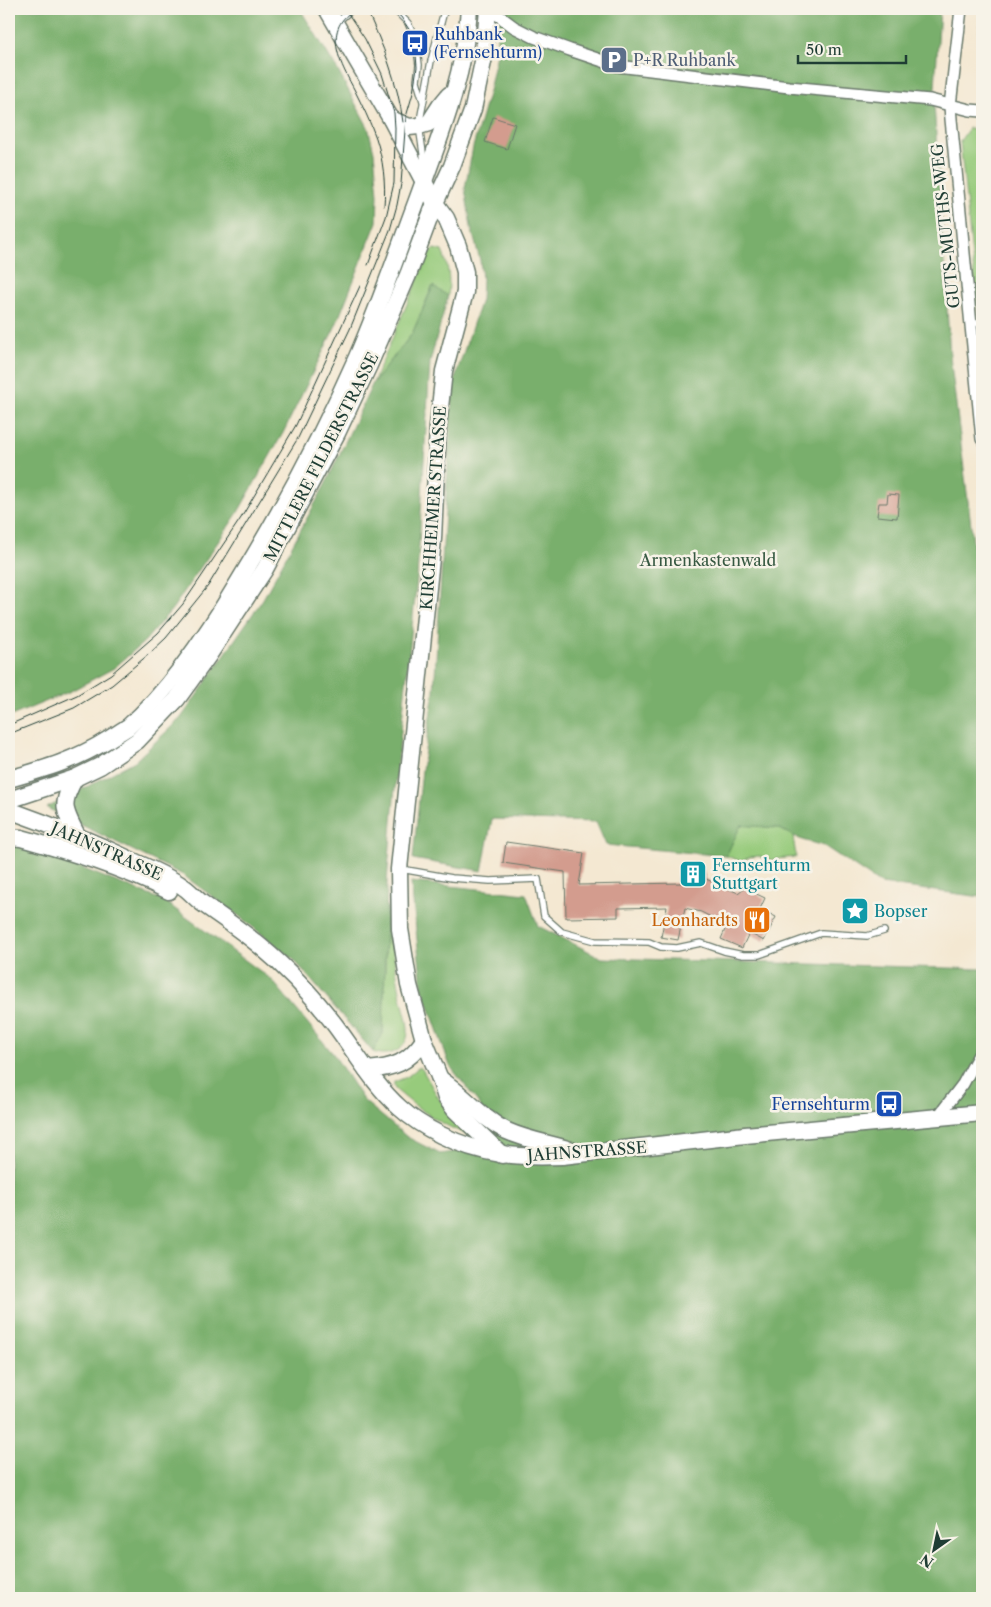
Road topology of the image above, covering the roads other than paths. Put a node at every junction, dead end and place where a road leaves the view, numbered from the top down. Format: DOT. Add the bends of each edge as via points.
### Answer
graph roads {
  1 [pos="327,9"];
  2 [pos="352,9"];
  3 [pos="394,9"];
  4 [pos="446,9"];
  5 [pos="469,9"];
  6 [pos="489,9"];
  7 [pos="961,9"];
  8 [pos="338,26"];
  9 [pos="456,88"];
  10 [pos="423,103"];
  11 [pos="950,106"];
  12 [pos="982,111"];
  13 [pos="391,119"];
  14 [pos="419,126"];
  15 [pos="424,181"];
  16 [pos="435,203"];
  17 [pos="976,323"];
  18 [pos="982,439"];
  19 [pos="75,778"];
  20 [pos="9,779"];
  21 [pos="9,800"];
  22 [pos="9,810"];
  23 [pos="77,836"];
  24 [pos="9,837"];
  25 [pos="398,869"];
  26 [pos="200,902"];
  27 [pos="884,931"];
  28 [pos="424,1040"];
  29 [pos="980,1053"];
  30 [pos="982,1068"];
  31 [pos="367,1070"];
  32 [pos="440,1079"];
  33 [pos="982,1113"];
  34 [pos="937,1118"];
  35 [pos="582,1154"];
  36 [pos="502,1155"];
  1 -- 8 [label="main road, KIRCHHEIMER STRASSE"];
  2 -- 8 [label="lane"];
  3 -- 10 [label="lane" via="408,23 416,42 417,81"];
  4 -- 10 [label="lane"];
  5 -- 9 [label="main road, MITTLERE FILDERSTRASSE" via="466,44"];
  6 -- 11 [label="street" via="534,37 618,66 930,100"];
  6 -- 16 [label="main road, MITTLERE FILDERSTRASSE" via="474,109"];
  7 -- 11 [label="street, GUTS-MUTHS-WEG"];
  8 -- 13 [label="main road, KIRCHHEIMER STRASSE"];
  9 -- 14 [label="main road" via="429,123"];
  9 -- 15 [label="main road, MITTLERE FILDERSTRASSE"];
  10 -- 14 [label="lane"];
  11 -- 12 [label="street"];
  11 -- 17 [label="street, GUTS-MUTHS-WEG"];
  13 -- 14 [label="main road" via="409,127"];
  13 -- 15 [label="main road, KIRCHHEIMER STRASSE"];
  14 -- 15 [label="lane"];
  15 -- 16 [label="main road, KIRCHHEIMER STRASSE"];
  15 -- 20 [label="main road, MITTLERE FILDERSTRASSE" via="358,354 325,426 249,564 197,646 165,689 128,727 87,753 47,769"];
  16 -- 19 [label="main road, MITTLERE FILDERSTRASSE" via="369,365 265,569 177,699 137,741 100,766"];
  16 -- 25 [label="main road, KIRCHHEIMER STRASSE" via="446,218 458,246 465,272 465,292 444,371 433,539"];
  17 -- 18 [label="street, GUTS-MUTHS-WEG"];
  19 -- 21 [label="main road, MITTLERE FILDERSTRASSE"];
  19 -- 23 [label="main road" via="65,798 66,816"];
  22 -- 23 [label="main road, JAHNSTRASSE"];
  23 -- 26 [label="main road, JAHNSTRASSE" via="183,886"];
  24 -- 26 [label="main road, JAHNSTRASSE" via="99,861"];
  25 -- 27 [label="lane" via="490,881 538,880 544,916 562,932 595,941 649,942 677,948 701,942 724,952 759,955 821,934 867,936"];
  25 -- 28 [label="main road, KIRCHHEIMER STRASSE" via="400,929 409,986"];
  26 -- 31 [label="main road, JAHNSTRASSE" via="259,945 288,971 328,1017"];
  28 -- 31 [label="main road" via="408,1059 384,1069"];
  28 -- 32 [label="main road, KIRCHHEIMER STRASSE"];
  29 -- 30 [label="street"];
  29 -- 34 [label="street"];
  31 -- 36 [label="main road, JAHNSTRASSE" via="400,1109 424,1126 461,1144"];
  32 -- 35 [label="main road" via="485,1117 506,1130"];
  32 -- 36 [label="main road, KIRCHHEIMER STRASSE" via="446,1098 455,1110"];
  33 -- 34 [label="main road, JAHNSTRASSE"];
  34 -- 35 [label="main road, JAHNSTRASSE" via="745,1134"];
  35 -- 36 [label="main road, JAHNSTRASSE" via="535,1158"];
}
